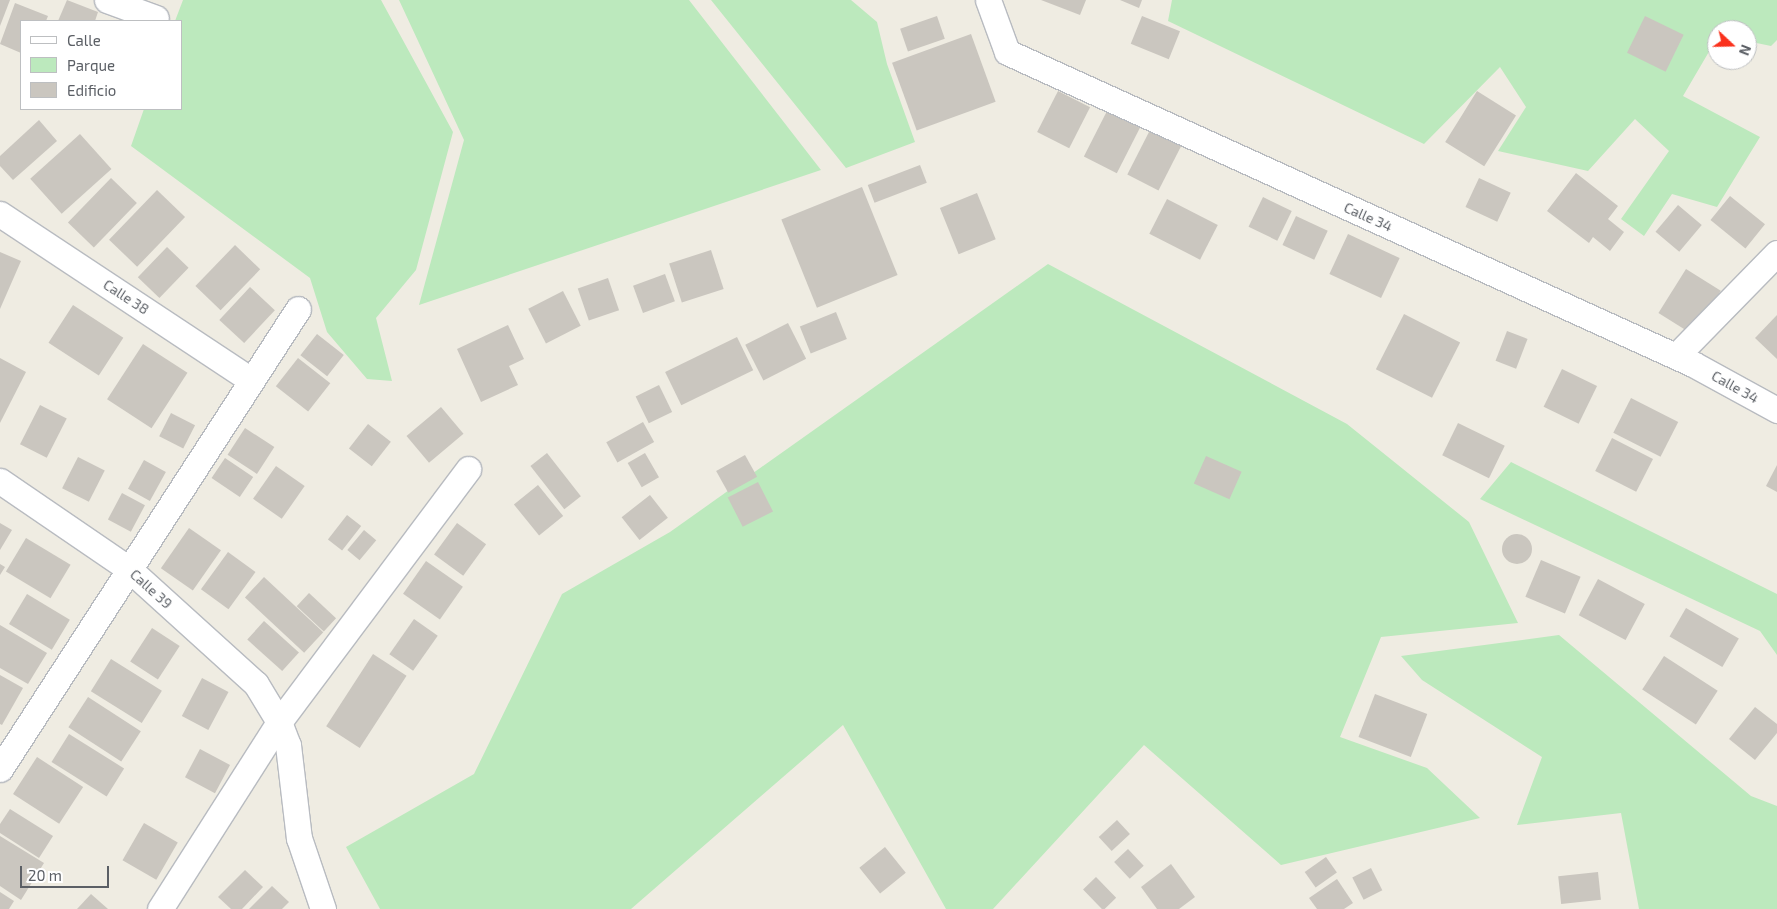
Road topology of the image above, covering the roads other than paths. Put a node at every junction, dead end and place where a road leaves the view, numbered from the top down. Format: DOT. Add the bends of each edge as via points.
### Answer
graph roads {
  1 [pos="107,0"];
  2 [pos="988,0"];
  3 [pos="156,18"];
  4 [pos="0,214"];
  5 [pos="1777,253"];
  6 [pos="298,309"];
  7 [pos="1676,356"];
  8 [pos="252,380"];
  9 [pos="1777,410"];
  10 [pos="468,470"];
  11 [pos="0,481"];
  12 [pos="129,569"];
  13 [pos="279,722"];
  14 [pos="0,769"];
  15 [pos="160,909"];
  16 [pos="322,909"];
  1 -- 3 [label="street"];
  2 -- 7 [label="street, Calle 34" via="1007,52"];
  4 -- 8 [label="street, Calle 38"];
  5 -- 7 [label="street"];
  6 -- 8 [label="street"];
  7 -- 9 [label="street, Calle 34"];
  8 -- 12 [label="street"];
  10 -- 13 [label="street"];
  11 -- 12 [label="street, Calle 39"];
  12 -- 13 [label="street, Calle 39" via="256,684"];
  12 -- 14 [label="street"];
  13 -- 15 [label="street"];
  13 -- 16 [label="street, Calle 39" via="294,774 299,838"];
}
